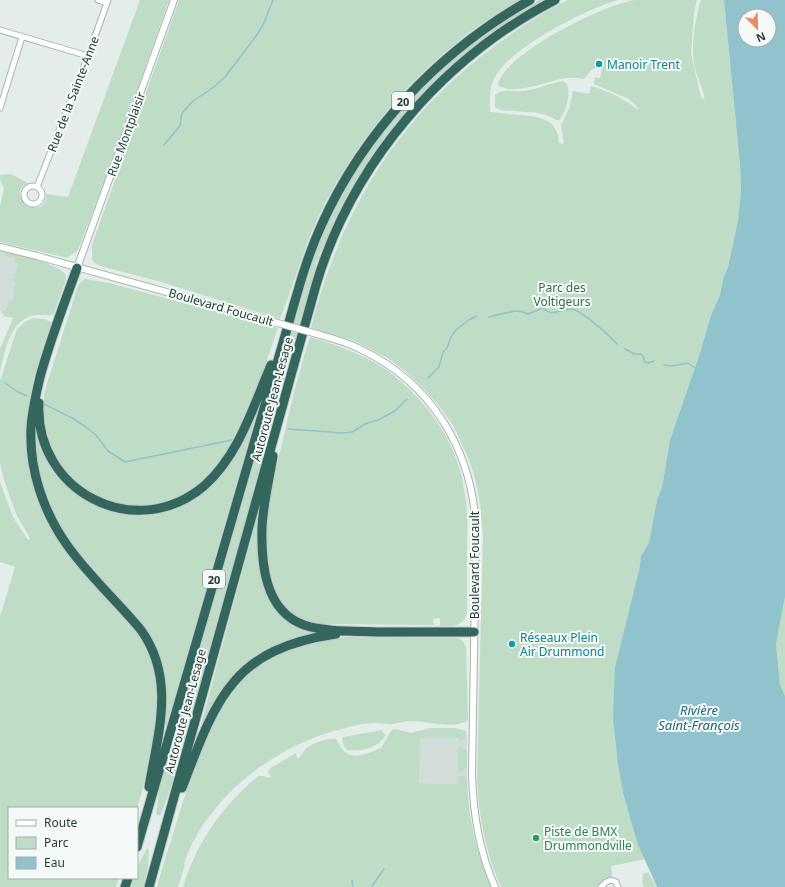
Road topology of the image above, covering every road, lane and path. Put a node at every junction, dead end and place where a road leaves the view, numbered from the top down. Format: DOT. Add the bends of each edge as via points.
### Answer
graph roads {
  1 [pos="98,0"];
  2 [pos="174,0"];
  3 [pos="530,0"];
  4 [pos="555,0"];
  5 [pos="108,1"];
  6 [pos="0,30"];
  7 [pos="22,37"];
  8 [pos="88,56"];
  9 [pos="2,92"];
  10 [pos="0,108"];
  11 [pos="37,187"];
  12 [pos="0,247"];
  13 [pos="77,268"];
  14 [pos="286,329"];
  15 [pos="42,373"];
  16 [pos="283,401"];
  17 [pos="351,631"];
  18 [pos="474,632"];
  19 [pos="142,830"];
  20 [pos="163,836"];
  21 [pos="138,844"];
  22 [pos="149,887"];
  23 [pos="495,887"];
  24 [pos="601,887"];
  25 [pos="618,887"];
  1 -- 5 [label="street"];
  2 -- 13 [label="street, Rue Montplaisir"];
  3 -- 14 [label="highway, Autoroute Jean-Lesage / 20" via="483,30 439,65 406,98 372,139 346,178 322,225"];
  4 -- 16 [label="highway, Autoroute Jean-Lesage / 20" via="502,32 456,68 417,108 380,155 335,233 323,264"];
  5 -- 8 [label="street, Rue de la Sainte-Anne"];
  6 -- 7 [label="street"];
  7 -- 8 [label="street"];
  7 -- 9 [label="street"];
  8 -- 11 [label="street, Rue de la Sainte-Anne"];
  9 -- 10 [label="street"];
  12 -- 13 [label="street, Boulevard Foucault"];
  13 -- 15 [label="highway"];
  13 -- 18 [label="street, Boulevard Foucault, bridge" via="317,334 360,349 396,370 425,397 440,416 452,435 467,472 475,508"];
  14 -- 15 [label="highway" via="246,425 226,460 193,494 176,503 157,508 132,510 108,506 80,491 63,476 50,457 41,435 39,412"];
  14 -- 19 [label="highway, Autoroute Jean-Lesage / 20"];
  15 -- 19 [label="highway" via="32,416 31,437 36,474 46,506 72,552 143,634 153,650 160,673 161,722"];
  16 -- 17 [label="highway" via="262,522 262,555 268,585 279,606 296,621 312,627"];
  16 -- 20 [label="highway, Autoroute Jean-Lesage / 20"];
  17 -- 18 [label="highway"];
  17 -- 20 [label="highway" via="306,639 280,648 254,662 238,677 208,722"];
  18 -- 23 [label="street, Boulevard Foucault" via="473,802 476,826"];
  19 -- 21 [label="highway, Autoroute Jean-Lesage / 20"];
  20 -- 22 [label="highway, Autoroute Jean-Lesage / 20"];
  24 -- 25 [label="street" via="611,880 616,882"];
}
